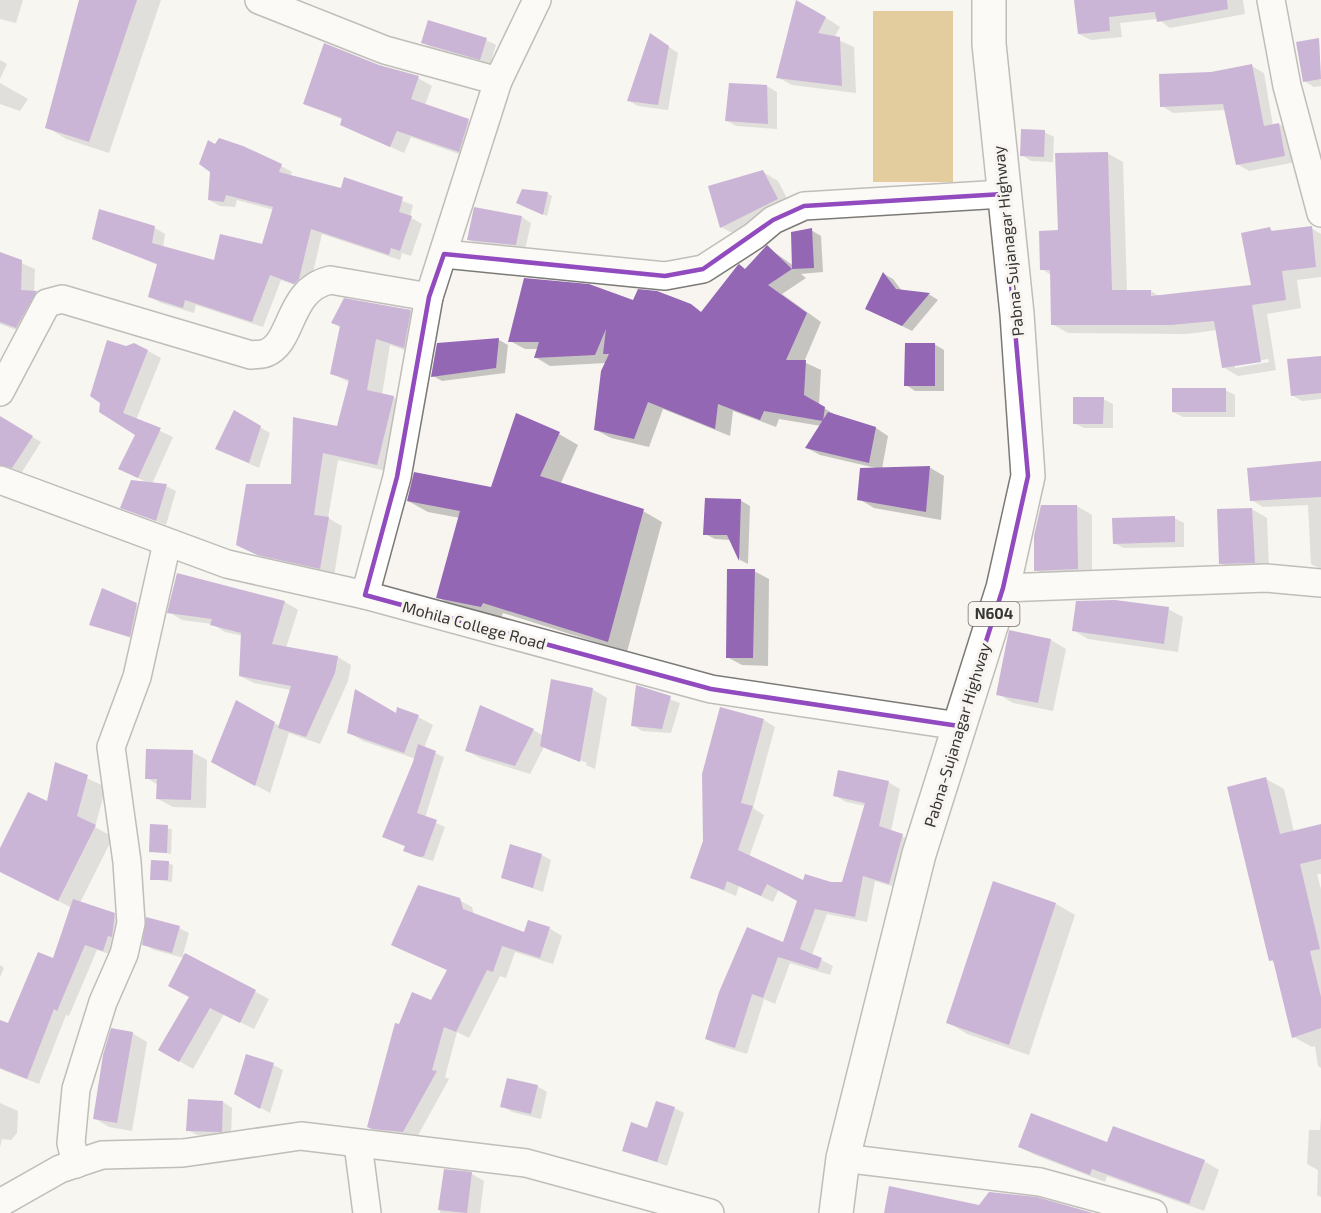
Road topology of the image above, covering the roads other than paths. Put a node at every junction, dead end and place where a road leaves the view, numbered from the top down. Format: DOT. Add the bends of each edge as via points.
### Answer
graph roads {
  1 [pos="259,0"];
  2 [pos="537,0"];
  3 [pos="990,0"];
  4 [pos="1271,0"];
  5 [pos="498,81"];
  6 [pos="1003,194"];
  7 [pos="1321,213"];
  8 [pos="444,255"];
  9 [pos="429,297"];
  10 [pos="0,392"];
  11 [pos="0,480"];
  12 [pos="167,543"];
  13 [pos="1321,583"];
  14 [pos="1003,588"];
  15 [pos="365,595"];
  16 [pos="959,726"];
  17 [pos="358,1144"];
  18 [pos="843,1158"];
  19 [pos="76,1164"];
  20 [pos="0,1203"];
  21 [pos="367,1213"];
  22 [pos="710,1213"];
  23 [pos="836,1213"];
  24 [pos="1153,1213"];
  1 -- 5 [label="street" via="385,50"];
  2 -- 5 [label="street"];
  3 -- 6 [label="highway, Pabna-Sujanagar Highway / N604" via="989,44"];
  4 -- 7 [label="street" via="1287,86"];
  5 -- 8 [label="street"];
  6 -- 8 [label="street" via="804,206 773,220 703,269 665,276"];
  6 -- 14 [label="highway, Pabna-Sujanagar Highway / N604" via="1017,314 1028,476"];
  8 -- 9 [label="street"];
  9 -- 10 [label="street" via="330,280 314,284 277,344 266,353 251,355 62,299 47,303"];
  9 -- 15 [label="street" via="397,477"];
  11 -- 12 [label="street, Mohila College Road"];
  12 -- 15 [label="street, Mohila College Road" via="227,564"];
  12 -- 19 [label="street" via="137,677 111,747 131,923 124,954 103,1002 76,1089 71,1143"];
  13 -- 14 [label="street" via="1266,578"];
  14 -- 16 [label="highway, Pabna-Sujanagar Highway / N604"];
  15 -- 16 [label="street, Mohila College Road" via="711,689"];
  16 -- 18 [label="highway, Pabna-Sujanagar Highway / N604" via="919,854"];
  17 -- 19 [label="street" via="301,1136 183,1153 102,1155"];
  17 -- 21 [label="street"];
  17 -- 22 [label="street" via="526,1163"];
  18 -- 23 [label="highway, Pabna-Sujanagar Highway / N604"];
  18 -- 24 [label="street" via="1040,1182"];
  19 -- 20 [label="street"];
}
